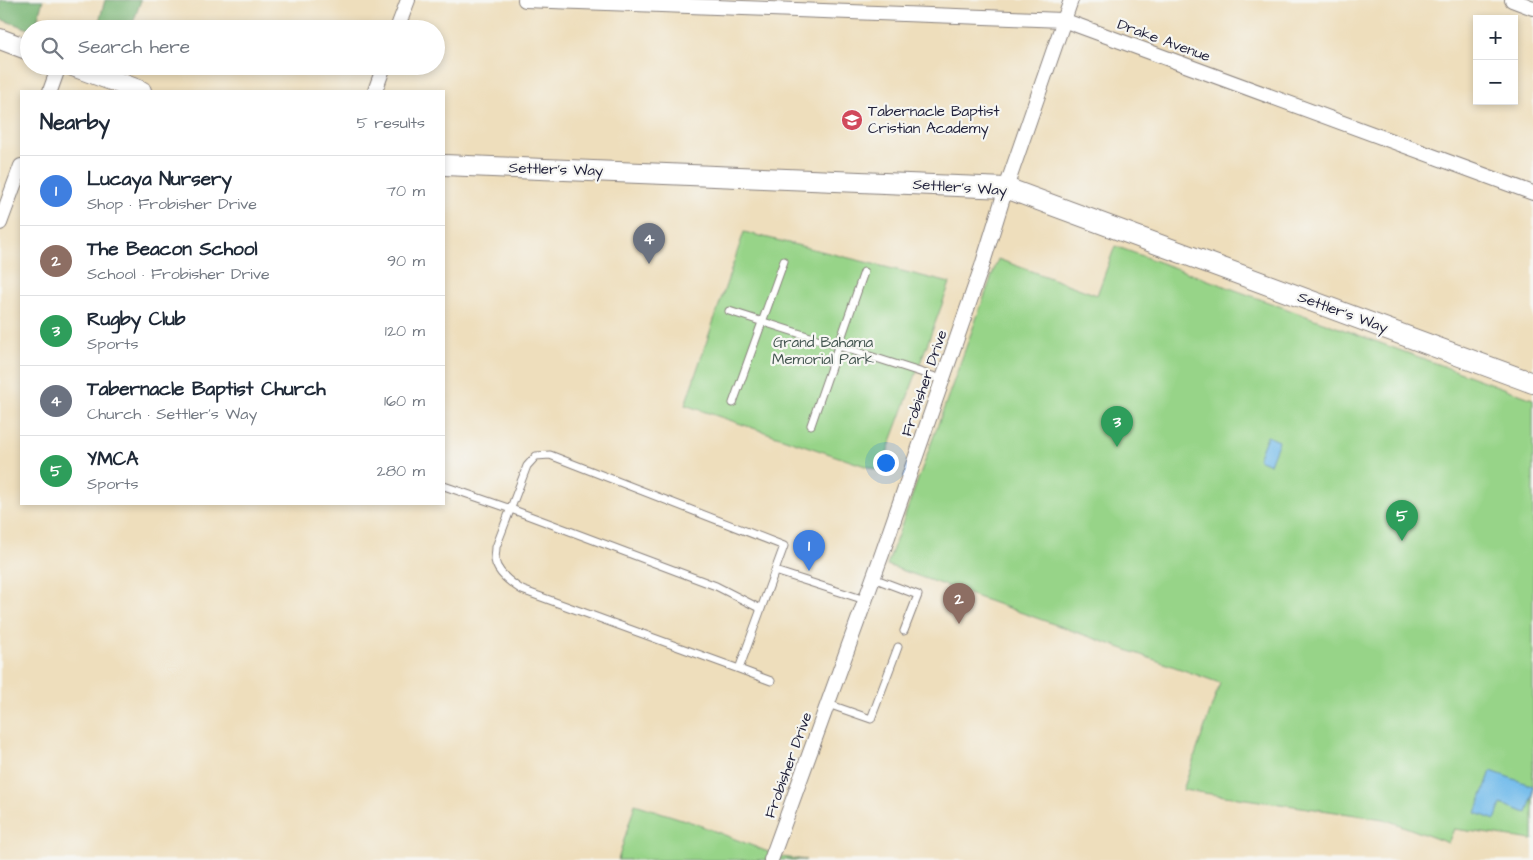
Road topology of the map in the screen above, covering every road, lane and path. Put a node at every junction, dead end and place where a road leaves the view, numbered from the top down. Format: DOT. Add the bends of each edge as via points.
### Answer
graph roads {
  1 [pos="408,0"];
  2 [pos="525,0"];
  3 [pos="1071,0"];
  4 [pos="1512,0"];
  5 [pos="1533,8"];
  6 [pos="401,20"];
  7 [pos="1063,20"];
  8 [pos="0,40"];
  9 [pos="20,47"];
  10 [pos="56,75"];
  11 [pos="98,75"];
  12 [pos="381,75"];
  13 [pos="50,90"];
  14 [pos="138,90"];
  15 [pos="375,90"];
  16 [pos="445,165"];
  17 [pos="20,169"];
  18 [pos="1006,188"];
  19 [pos="1533,193"];
  20 [pos="0,223"];
  21 [pos="784,261"];
  22 [pos="864,272"];
  23 [pos="729,311"];
  24 [pos="762,322"];
  25 [pos="838,346"];
  26 [pos="942,379"];
  27 [pos="1533,383"];
  28 [pos="733,403"];
  29 [pos="811,424"];
  30 [pos="445,486"];
  31 [pos="510,509"];
  32 [pos="775,571"];
  33 [pos="873,578"];
  34 [pos="865,600"];
  35 [pos="761,609"];
  36 [pos="904,631"];
  37 [pos="898,647"];
  38 [pos="739,669"];
  39 [pos="771,681"];
  40 [pos="828,704"];
  41 [pos="771,860"];
  1 -- 6 [label="street"];
  2 -- 7 [label="street, Drake Avenue"];
  3 -- 7 [label="street, Frobisher Drive"];
  4 -- 5 [label="street"];
  7 -- 18 [label="street, Frobisher Drive"];
  7 -- 19 [label="street, Drake Avenue"];
  8 -- 9 [label="main road"];
  10 -- 13 [label="street"];
  11 -- 14 [label="main road"];
  12 -- 15 [label="street"];
  16 -- 18 [label="main road, Settler's Way"];
  17 -- 20 [label="street"];
  18 -- 26 [label="street, Frobisher Drive"];
  18 -- 27 [label="main road, Settler's Way"];
  21 -- 24 [label="lane"];
  22 -- 25 [label="lane"];
  23 -- 24 [label="lane"];
  24 -- 25 [label="lane"];
  24 -- 28 [label="lane"];
  25 -- 26 [label="lane"];
  25 -- 29 [label="lane"];
  26 -- 33 [label="street, Frobisher Drive"];
  30 -- 31 [label="lane"];
  31 -- 32 [label="lane" via="527,466 536,456 550,455 784,546"];
  31 -- 35 [label="lane" via="716,586"];
  31 -- 38 [label="lane" via="495,560 510,582 522,590"];
  32 -- 34 [label="lane"];
  32 -- 35 [label="lane"];
  33 -- 34 [label="street, Frobisher Drive"];
  33 -- 36 [label="lane" via="918,595"];
  34 -- 40 [label="street, Frobisher Drive"];
  35 -- 38 [label="lane"];
  37 -- 40 [label="lane" via="871,719"];
  38 -- 39 [label="lane"];
  40 -- 41 [label="street, Frobisher Drive"];
}
